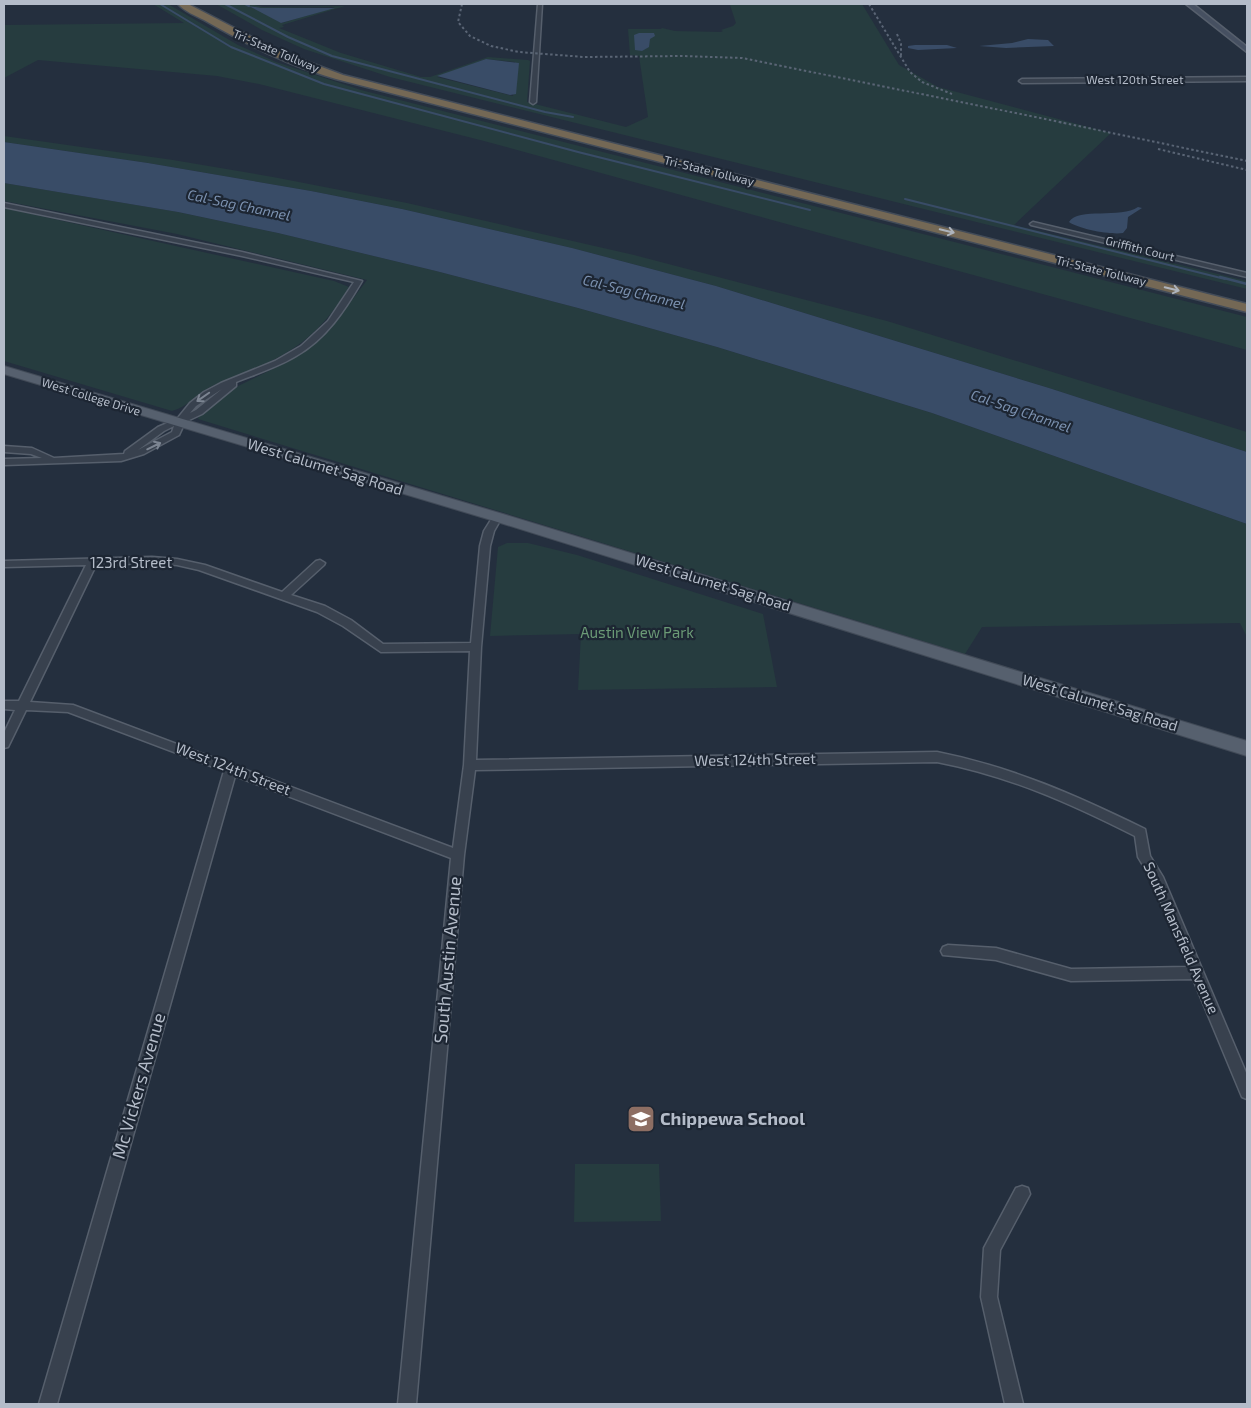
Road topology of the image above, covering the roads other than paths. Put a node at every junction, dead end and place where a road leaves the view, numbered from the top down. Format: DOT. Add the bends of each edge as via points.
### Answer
graph roads {
  1 [pos="182,4"];
  2 [pos="203,4"];
  3 [pos="540,4"];
  4 [pos="1189,4"];
  5 [pos="1247,50"];
  6 [pos="1167,74"];
  7 [pos="1247,79"];
  8 [pos="1174,80"];
  9 [pos="1022,81"];
  10 [pos="533,102"];
  11 [pos="4,205"];
  12 [pos="1033,224"];
  13 [pos="1247,275"];
  14 [pos="1247,297"];
  15 [pos="1247,308"];
  16 [pos="4,370"];
  17 [pos="178,423"];
  18 [pos="4,449"];
  19 [pos="58,460"];
  20 [pos="4,462"];
  21 [pos="497,517"];
  22 [pos="92,562"];
  23 [pos="320,563"];
  24 [pos="4,564"];
  25 [pos="284,596"];
  26 [pos="476,647"];
  27 [pos="4,705"];
  28 [pos="22,705"];
  29 [pos="4,744"];
  30 [pos="1247,749"];
  31 [pos="470,765"];
  32 [pos="231,768"];
  33 [pos="1036,785"];
  34 [pos="458,855"];
  35 [pos="948,951"];
  36 [pos="1197,973"];
  37 [pos="1247,1092"];
  38 [pos="1022,1194"];
  39 [pos="48,1404"];
  40 [pos="407,1404"];
  41 [pos="1014,1404"];
  1 -- 15 [label="highway, Tri-State Tollway, one-way" via="263,49 310,68 371,86"];
  2 -- 14 [label="highway, Tri-State Tollway" via="282,46 329,65 389,82"];
  3 -- 10 [label="street"];
  4 -- 5 [label="street"];
  6 -- 8 [label="street"];
  7 -- 8 [label="street, West 120th Street"];
  8 -- 9 [label="street, West 120th Street"];
  11 -- 17 [label="street" via="358,281 346,303 322,332 294,355 236,380 199,412"];
  12 -- 13 [label="street, Griffith Court"];
  16 -- 17 [label="main road, West College Drive"];
  17 -- 19 [label="street" via="176,433 141,452 121,458"];
  17 -- 21 [label="main road, West Calumet Sag Road"];
  18 -- 19 [label="street" via="32,451"];
  19 -- 20 [label="street"];
  21 -- 26 [label="street, South Austin Avenue" via="485,546"];
  21 -- 30 [label="main road, West Calumet Sag Road"];
  22 -- 24 [label="street, 123rd Street"];
  22 -- 25 [label="street, 123rd Street" via="176,562 201,567"];
  22 -- 28 [label="street"];
  23 -- 25 [label="street"];
  25 -- 26 [label="street, 123rd Street" via="322,609 381,648"];
  26 -- 31 [label="street, South Austin Avenue"];
  27 -- 28 [label="street, West 124th Street"];
  28 -- 29 [label="street"];
  28 -- 32 [label="street, West 124th Street" via="69,708"];
  31 -- 33 [label="street, West 124th Street" via="937,758 972,764"];
  31 -- 34 [label="street, South Austin Avenue"];
  32 -- 34 [label="street, West 124th Street"];
  32 -- 39 [label="street, Mc Vickers Avenue"];
  33 -- 36 [label="street, South Mansfield Avenue" via="1141,834 1144,857 1157,877"];
  34 -- 40 [label="street, South Austin Avenue"];
  35 -- 36 [label="street" via="996,954 1071,975"];
  36 -- 37 [label="street, South Mansfield Avenue"];
  38 -- 41 [label="street" via="992,1248 989,1297"];
}
